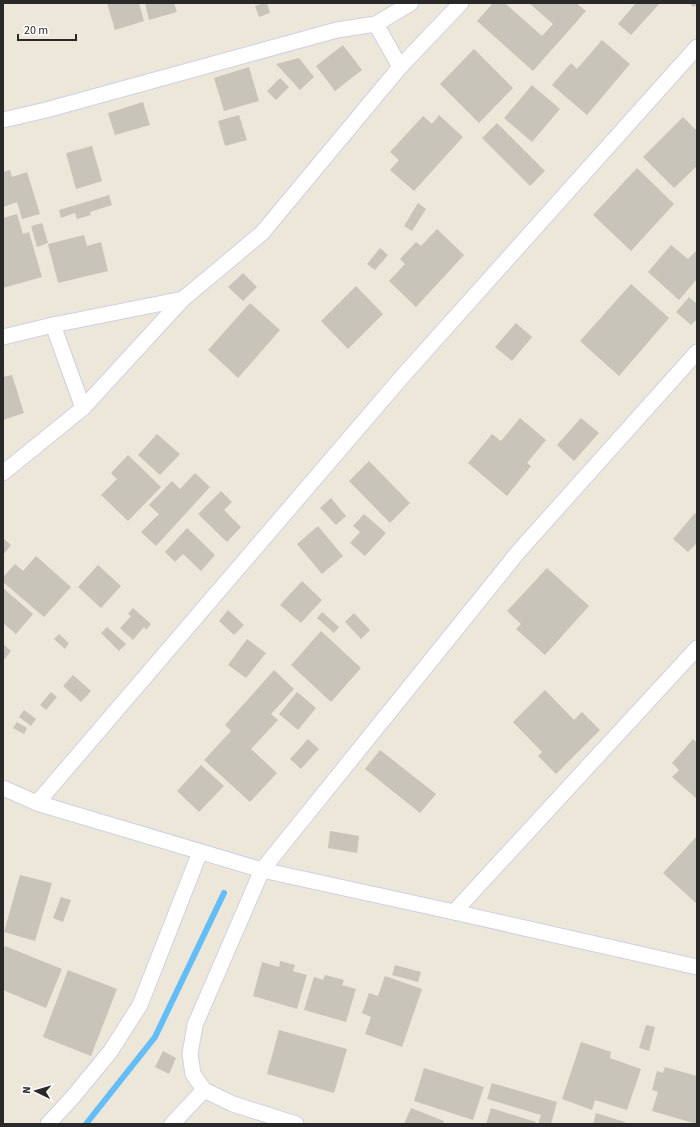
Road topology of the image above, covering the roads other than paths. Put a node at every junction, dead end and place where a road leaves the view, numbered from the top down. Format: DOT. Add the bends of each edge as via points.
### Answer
graph roads {
  1 [pos="411,3"];
  2 [pos="461,3"];
  3 [pos="376,24"];
  4 [pos="697,47"];
  5 [pos="400,67"];
  6 [pos="3,120"];
  7 [pos="183,300"];
  8 [pos="53,325"];
  9 [pos="3,337"];
  10 [pos="697,352"];
  11 [pos="83,408"];
  12 [pos="3,473"];
  13 [pos="697,648"];
  14 [pos="3,788"];
  15 [pos="37,803"];
  16 [pos="200,852"];
  17 [pos="262,870"];
  18 [pos="454,912"];
  19 [pos="697,967"];
  20 [pos="204,1090"];
  21 [pos="233,1104"];
  22 [pos="48,1124"];
  23 [pos="172,1124"];
  24 [pos="260,1124"];
  25 [pos="296,1124"];
  1 -- 3 [label="street"];
  2 -- 5 [label="street"];
  3 -- 5 [label="street"];
  3 -- 6 [label="street" via="337,30"];
  4 -- 15 [label="street" via="401,378"];
  5 -- 7 [label="street" via="262,233"];
  7 -- 8 [label="street"];
  7 -- 11 [label="street"];
  8 -- 9 [label="street"];
  8 -- 11 [label="street"];
  10 -- 17 [label="street" via="519,551"];
  11 -- 12 [label="street"];
  13 -- 18 [label="street"];
  14 -- 15 [label="street"];
  15 -- 16 [label="street"];
  16 -- 17 [label="street"];
  16 -- 22 [label="street" via="140,1006 110,1052"];
  17 -- 18 [label="street"];
  17 -- 20 [label="street" via="195,1025 190,1054 193,1074"];
  18 -- 19 [label="street"];
  20 -- 21 [label="street"];
  20 -- 23 [label="street"];
  21 -- 24 [label="street"];
  21 -- 25 [label="street"];
}
